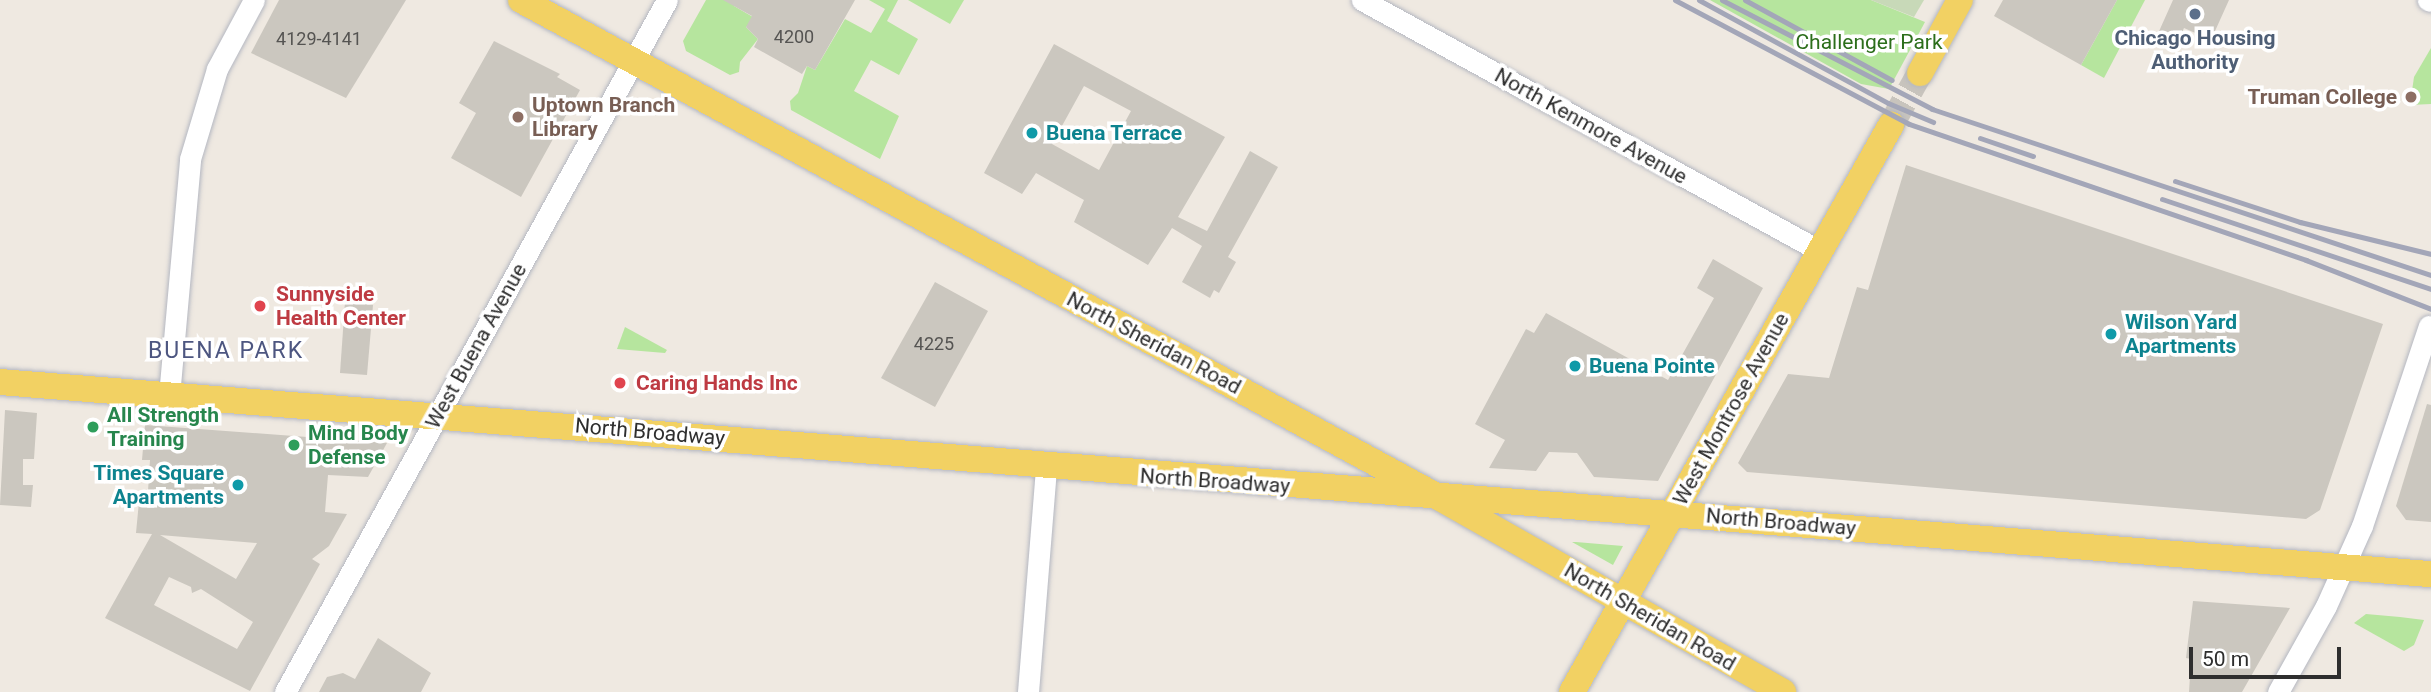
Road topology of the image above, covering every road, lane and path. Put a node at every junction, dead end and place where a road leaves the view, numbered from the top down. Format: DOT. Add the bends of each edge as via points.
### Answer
graph roads {
  1 [pos="254,0"];
  2 [pos="521,0"];
  3 [pos="667,0"];
  4 [pos="1362,0"];
  5 [pos="1960,0"];
  6 [pos="634,61"];
  7 [pos="1920,73"];
  8 [pos="1891,125"];
  9 [pos="1820,251"];
  10 [pos="2429,326"];
  11 [pos="0,382"];
  12 [pos="169,396"];
  13 [pos="439,413"];
  14 [pos="1046,468"];
  15 [pos="1442,499"];
  16 [pos="1672,514"];
  17 [pos="2345,568"];
  18 [pos="2431,574"];
  19 [pos="1623,601"];
  20 [pos="285,692"];
  21 [pos="1028,692"];
  22 [pos="1572,692"];
  23 [pos="1783,692"];
  24 [pos="2278,692"];
  1 -- 12 [label="street" via="217,69 190,159"];
  2 -- 6 [label="main road, North Sheridan Road"];
  3 -- 6 [label="street, West Buena Avenue"];
  4 -- 9 [label="street, North Kenmore Avenue"];
  5 -- 7 [label="main road"];
  6 -- 13 [label="street, West Buena Avenue"];
  6 -- 15 [label="main road, North Sheridan Road"];
  8 -- 9 [label="main road, West Montrose Avenue"];
  9 -- 16 [label="main road, West Montrose Avenue"];
  10 -- 17 [label="street"];
  11 -- 12 [label="main road, North Broadway"];
  12 -- 13 [label="main road, North Broadway"];
  13 -- 14 [label="main road, North Broadway"];
  13 -- 20 [label="street, West Buena Avenue"];
  14 -- 15 [label="main road, North Broadway"];
  14 -- 21 [label="street"];
  15 -- 16 [label="main road, North Broadway"];
  15 -- 19 [label="main road, North Sheridan Road"];
  16 -- 17 [label="main road, North Broadway"];
  16 -- 19 [label="main road, West Montrose Avenue"];
  17 -- 18 [label="main road, North Broadway"];
  17 -- 24 [label="street"];
  19 -- 22 [label="main road, West Montrose Avenue"];
  19 -- 23 [label="main road, North Sheridan Road"];
}
